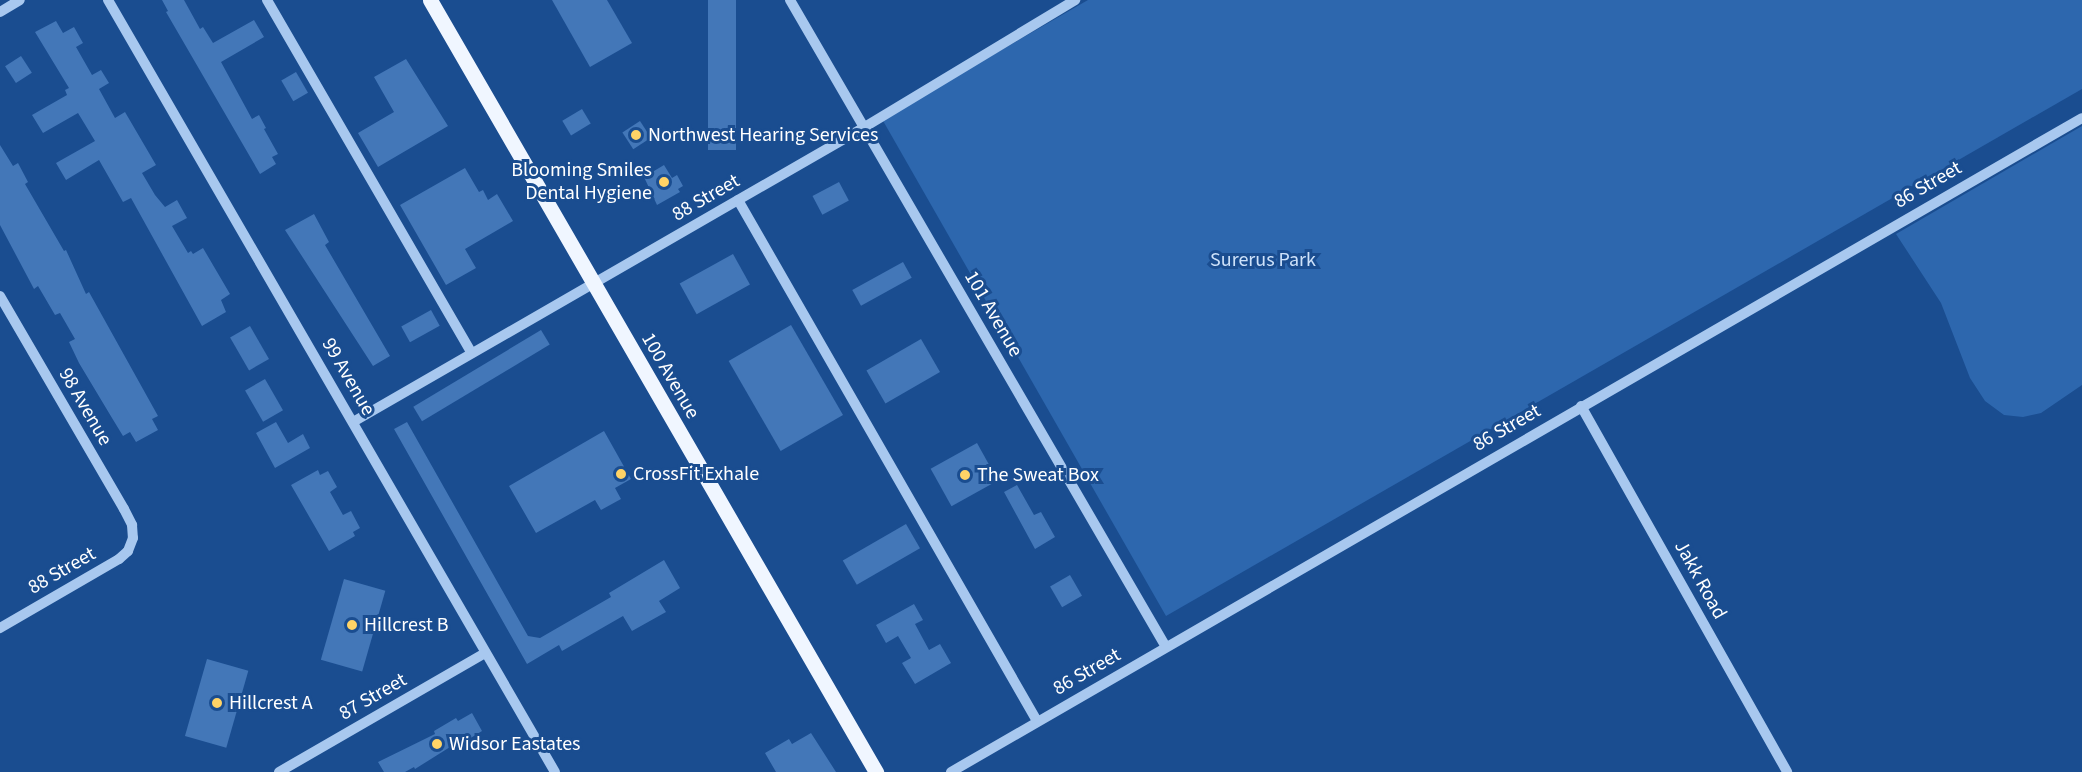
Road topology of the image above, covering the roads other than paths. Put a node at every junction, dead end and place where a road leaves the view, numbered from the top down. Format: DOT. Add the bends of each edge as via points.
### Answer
graph roads {
  1 [pos="20,0"];
  2 [pos="108,0"];
  3 [pos="267,0"];
  4 [pos="430,0"];
  5 [pos="790,0"];
  6 [pos="1075,0"];
  7 [pos="0,12"];
  8 [pos="2082,118"];
  9 [pos="863,128"];
  10 [pos="738,200"];
  11 [pos="592,284"];
  12 [pos="0,296"];
  13 [pos="472,352"];
  14 [pos="1581,406"];
  15 [pos="353,422"];
  16 [pos="133,538"];
  17 [pos="0,627"];
  18 [pos="1166,647"];
  19 [pos="485,653"];
  20 [pos="1037,721"];
  21 [pos="279,772"];
  22 [pos="555,772"];
  23 [pos="876,772"];
  24 [pos="951,772"];
  25 [pos="1787,772"];
  1 -- 7 [label="street"];
  2 -- 15 [label="street, 99 Avenue"];
  3 -- 13 [label="street"];
  4 -- 11 [label="main road, 100 Avenue"];
  5 -- 9 [label="street, 101 Avenue"];
  6 -- 9 [label="street, 88 Street"];
  8 -- 14 [label="street, 86 Street"];
  9 -- 10 [label="street, 88 Street"];
  9 -- 18 [label="street, 101 Avenue"];
  10 -- 11 [label="street, 88 Street"];
  10 -- 20 [label="street"];
  11 -- 13 [label="street, 88 Street"];
  11 -- 23 [label="main road, 100 Avenue"];
  12 -- 16 [label="street, 98 Avenue" via="124,509"];
  13 -- 15 [label="street, 88 Street"];
  14 -- 18 [label="street, 86 Street"];
  14 -- 25 [label="street, Jakk Road"];
  15 -- 19 [label="street, 99 Avenue"];
  16 -- 17 [label="street, 88 Street" via="128,551 119,559"];
  18 -- 20 [label="street, 86 Street"];
  19 -- 21 [label="street, 87 Street"];
  19 -- 22 [label="street, 99 Avenue"];
  20 -- 24 [label="street, 86 Street"];
}
